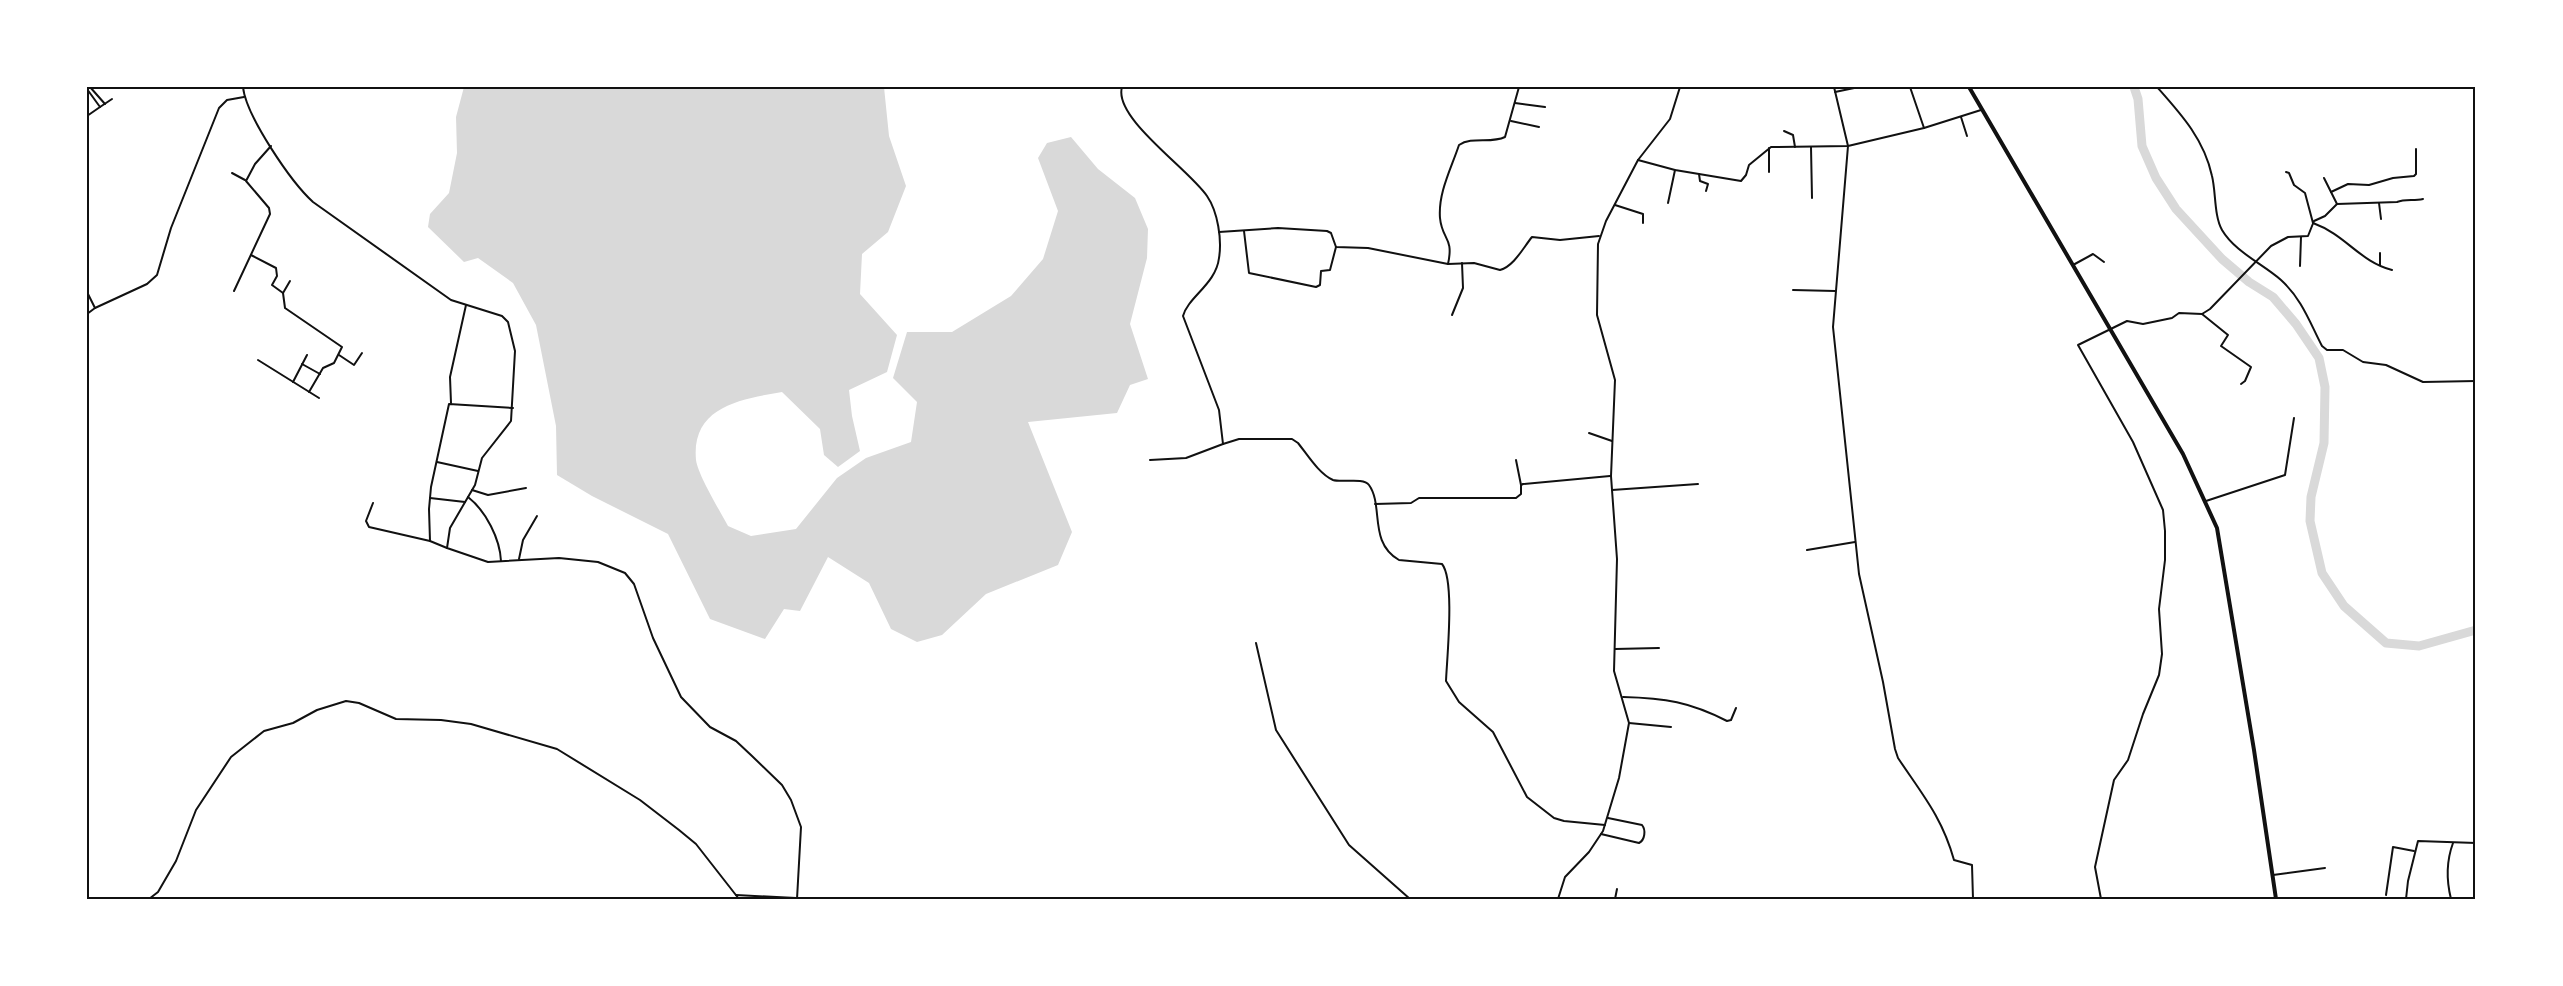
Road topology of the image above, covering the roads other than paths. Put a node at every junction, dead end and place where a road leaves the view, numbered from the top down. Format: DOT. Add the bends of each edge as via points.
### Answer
graph roads {
  1 [pos="243,87"];
  2 [pos="1122,87"];
  3 [pos="1519,87"];
  4 [pos="1680,87"];
  5 [pos="1834,87"];
  6 [pos="1859,87"];
  7 [pos="1910,87"];
  8 [pos="1969,87"];
  9 [pos="2157,87"];
  10 [pos="89,90"];
  11 [pos="1835,92"];
  12 [pos="244,98"];
  13 [pos="112,99"];
  14 [pos="1515,103"];
  15 [pos="105,104"];
  16 [pos="100,107"];
  17 [pos="1545,107"];
  18 [pos="1981,110"];
  19 [pos="87,116"];
  20 [pos="1961,117"];
  21 [pos="1511,121"];
  22 [pos="1539,127"];
  23 [pos="1924,128"];
  24 [pos="1784,131"];
  25 [pos="1967,136"];
  26 [pos="272,146"];
  27 [pos="1848,146"];
  28 [pos="1795,147"];
  29 [pos="1811,147"];
  30 [pos="1769,148"];
  31 [pos="2416,149"];
  32 [pos="1638,160"];
  33 [pos="1675,170"];
  34 [pos="1769,172"];
  35 [pos="2286,172"];
  36 [pos="232,173"];
  37 [pos="1699,174"];
  38 [pos="2325,178"];
  39 [pos="246,181"];
  40 [pos="1706,191"];
  41 [pos="2331,192"];
  42 [pos="1812,198"];
  43 [pos="2423,199"];
  44 [pos="1668,203"];
  45 [pos="2379,203"];
  46 [pos="2337,204"];
  47 [pos="1615,205"];
  48 [pos="2381,219"];
  49 [pos="1643,223"];
  50 [pos="2313,223"];
  51 [pos="1244,231"];
  52 [pos="1219,232"];
  53 [pos="1599,236"];
  54 [pos="2301,237"];
  55 [pos="1336,247"];
  56 [pos="2380,253"];
  57 [pos="251,255"];
  58 [pos="2104,262"];
  59 [pos="1448,264"];
  60 [pos="1462,264"];
  61 [pos="2073,265"];
  62 [pos="2300,266"];
  63 [pos="2380,266"];
  64 [pos="2392,270"];
  65 [pos="290,281"];
  66 [pos="1793,290"];
  67 [pos="234,291"];
  68 [pos="1835,291"];
  69 [pos="87,292"];
  70 [pos="283,293"];
  71 [pos="466,305"];
  72 [pos="95,308"];
  73 [pos="2203,313"];
  74 [pos="87,314"];
  75 [pos="1452,315"];
  76 [pos="2110,328"];
  77 [pos="87,339"];
  78 [pos="362,353"];
  79 [pos="339,354"];
  80 [pos="307,355"];
  81 [pos="87,358"];
  82 [pos="258,360"];
  83 [pos="302,364"];
  84 [pos="320,374"];
  85 [pos="2476,381"];
  86 [pos="292,382"];
  87 [pos="2241,384"];
  88 [pos="309,392"];
  89 [pos="318,398"];
  90 [pos="451,403"];
  91 [pos="513,408"];
  92 [pos="2294,418"];
  93 [pos="1589,434"];
  94 [pos="1612,441"];
  95 [pos="1224,444"];
  96 [pos="1150,460"];
  97 [pos="1516,460"];
  98 [pos="437,462"];
  99 [pos="478,471"];
  100 [pos="1611,476"];
  101 [pos="1522,484"];
  102 [pos="1698,484"];
  103 [pos="526,488"];
  104 [pos="472,490"];
  105 [pos="1612,490"];
  106 [pos="468,497"];
  107 [pos="430,498"];
  108 [pos="2206,501"];
  109 [pos="465,502"];
  110 [pos="373,503"];
  111 [pos="1375,504"];
  112 [pos="537,516"];
  113 [pos="430,541"];
  114 [pos="1855,542"];
  115 [pos="447,548"];
  116 [pos="1808,550"];
  117 [pos="519,559"];
  118 [pos="501,561"];
  119 [pos="1256,644"];
  120 [pos="1659,648"];
  121 [pos="1616,649"];
  122 [pos="1623,697"];
  123 [pos="1736,708"];
  124 [pos="1629,723"];
  125 [pos="1671,727"];
  126 [pos="1608,818"];
  127 [pos="1605,825"];
  128 [pos="1601,834"];
  129 [pos="2454,842"];
  130 [pos="2476,843"];
  131 [pos="2414,851"];
  132 [pos="2325,868"];
  133 [pos="2273,875"];
  134 [pos="1617,889"];
  135 [pos="736,895"];
  136 [pos="2386,895"];
  137 [pos="797,898"];
  138 [pos="149,899"];
  139 [pos="739,899"];
  140 [pos="1410,899"];
  141 [pos="1558,899"];
  142 [pos="1615,899"];
  143 [pos="1972,899"];
  144 [pos="2101,899"];
  145 [pos="2276,899"];
  146 [pos="2406,899"];
  147 [pos="2451,899"];
  1 -- 12 [label="street"];
  2 -- 52 [label="street" via="1121,101 1134,123 1208,197"];
  3 -- 14 [label="street"];
  4 -- 32 [label="street" via="1670,119"];
  5 -- 11 [label="street"];
  6 -- 11 [label="street"];
  7 -- 23 [label="street"];
  8 -- 18 [label="main road"];
  9 -- 85 [label="street" via="2199,139 2212,174 2223,231 2292,291 2324,348 2343,350 2363,362 2386,365 2423,382"];
  10 -- 15 [label="street"];
  10 -- 16 [label="street"];
  11 -- 27 [label="street"];
  12 -- 26 [label="street"];
  12 -- 72 [label="street" via="227,100 219,108 171,228 157,275 147,284"];
  13 -- 15 [label="street"];
  14 -- 17 [label="street"];
  14 -- 21 [label="street"];
  15 -- 16 [label="street"];
  16 -- 19 [label="street"];
  18 -- 20 [label="street"];
  18 -- 61 [label="main road"];
  20 -- 23 [label="street"];
  20 -- 25 [label="street"];
  21 -- 22 [label="street"];
  21 -- 59 [label="street" via="1502,139 1462,142 1440,204 1442,226 1451,245"];
  23 -- 27 [label="street"];
  24 -- 28 [label="street" via="1793,135"];
  26 -- 39 [label="street"];
  26 -- 71 [label="street" via="300,190 313,202 434,290"];
  27 -- 29 [label="street"];
  27 -- 68 [label="street"];
  28 -- 29 [label="street"];
  28 -- 30 [label="street"];
  29 -- 42 [label="street"];
  30 -- 34 [label="street"];
  30 -- 37 [label="street" via="1749,165 1741,181"];
  31 -- 41 [label="street" via="2414,176 2348,184"];
  32 -- 33 [label="street"];
  32 -- 47 [label="street"];
  33 -- 37 [label="street"];
  33 -- 44 [label="street"];
  35 -- 50 [label="street" via="2294,186 2305,192"];
  36 -- 39 [label="street"];
  37 -- 40 [label="street" via="1700,181 1707,184"];
  38 -- 41 [label="street"];
  39 -- 57 [label="street" via="270,211"];
  41 -- 46 [label="street"];
  43 -- 45 [label="street"];
  45 -- 46 [label="street"];
  45 -- 48 [label="street"];
  46 -- 50 [label="street"];
  47 -- 49 [label="street" via="1643,214"];
  47 -- 53 [label="street"];
  50 -- 54 [label="street" via="2308,236"];
  50 -- 63 [label="street" via="2336,232"];
  51 -- 52 [label="street"];
  51 -- 55 [label="street" via="1327,231"];
  51 -- 55 [label="street" via="1249,273 1316,287 1320,285 1322,271 1330,269"];
  52 -- 95 [label="street" via="1216,269 1183,316 1219,410"];
  53 -- 60 [label="street" via="1560,240 1532,237 1523,251 1500,270"];
  53 -- 94 [label="street" via="1597,315 1615,380"];
  54 -- 62 [label="street"];
  54 -- 73 [label="street" via="2288,237 2271,246 2215,306"];
  55 -- 59 [label="street" via="1368,248"];
  56 -- 63 [label="street"];
  57 -- 67 [label="street"];
  57 -- 70 [label="street" via="276,268 272,285"];
  58 -- 61 [label="street" via="2093,254"];
  59 -- 60 [label="street"];
  60 -- 75 [label="street" via="1463,288"];
  61 -- 76 [label="main road"];
  63 -- 64 [label="street"];
  65 -- 70 [label="street"];
  66 -- 68 [label="street"];
  68 -- 114 [label="street" via="1833,327"];
  69 -- 72 [label="street"];
  70 -- 79 [label="street" via="285,308 339,343"];
  71 -- 90 [label="street" via="450,377"];
  71 -- 91 [label="street" via="502,316 508,322 515,351"];
  72 -- 74 [label="street"];
  73 -- 76 [label="street" via="2179,313 2144,324 2127,321"];
  73 -- 87 [label="street" via="2228,335 2221,346 2251,367"];
  76 -- 108 [label="main road"];
  76 -- 144 [label="street" via="2078,345 2133,442 2163,510 2165,560 2159,609 2162,654 2128,760 2114,780 2094,867"];
  77 -- 81 [label="street"];
  78 -- 79 [label="street" via="354,365"];
  79 -- 84 [label="street"];
  80 -- 83 [label="street"];
  82 -- 86 [label="street"];
  83 -- 84 [label="street"];
  83 -- 86 [label="street"];
  84 -- 88 [label="street"];
  86 -- 88 [label="street"];
  88 -- 89 [label="street"];
  90 -- 91 [label="street"];
  90 -- 98 [label="street"];
  91 -- 99 [label="street" via="512,421 482,458"];
  92 -- 108 [label="street" via="2285,475"];
  93 -- 94 [label="street"];
  94 -- 100 [label="street"];
  95 -- 96 [label="street" via="1185,458"];
  95 -- 111 [label="street" via="1292,439 1329,477 1366,483"];
  97 -- 101 [label="street"];
  98 -- 99 [label="street"];
  98 -- 107 [label="street"];
  99 -- 104 [label="street"];
  100 -- 101 [label="street"];
  100 -- 105 [label="street"];
  101 -- 111 [label="street" via="1521,494 1516,498 1419,498"];
  102 -- 105 [label="street"];
  103 -- 104 [label="street" via="488,495"];
  104 -- 106 [label="street"];
  105 -- 121 [label="street" via="1617,559"];
  106 -- 109 [label="street"];
  106 -- 118 [label="street" via="485,516 499,545"];
  107 -- 109 [label="street"];
  107 -- 113 [label="street"];
  108 -- 133 [label="main road" via="2219,541"];
  109 -- 115 [label="street" via="450,528"];
  110 -- 113 [label="street" via="366,521 369,527"];
  111 -- 127 [label="street" via="1381,539 1395,557 1442,564 1447,575 1446,681 1451,692 1493,732 1527,797 1554,818"];
  112 -- 117 [label="street" via="523,540"];
  113 -- 115 [label="street"];
  114 -- 116 [label="street"];
  114 -- 143 [label="street" via="1895,749 1946,831 1954,861 1972,865"];
  115 -- 118 [label="street" via="488,562"];
  117 -- 118 [label="street"];
  117 -- 137 [label="street" via="598,562 625,573 634,584 653,638 681,697 710,728 736,741 782,785 791,800 801,827"];
  119 -- 140 [label="street" via="1276,730 1349,845"];
  120 -- 121 [label="street"];
  121 -- 122 [label="street" via="1614,671"];
  122 -- 123 [label="street" via="1687,703 1727,721"];
  122 -- 124 [label="street"];
  124 -- 125 [label="street"];
  124 -- 126 [label="street"];
  126 -- 127 [label="street"];
  126 -- 128 [label="street" via="1642,825 1644,838 1639,843"];
  127 -- 128 [label="street"];
  128 -- 141 [label="street" via="1565,877"];
  129 -- 130 [label="street"];
  129 -- 131 [label="street" via="2420,840"];
  129 -- 147 [label="street" via="2447,862"];
  131 -- 136 [label="street" via="2393,847"];
  131 -- 146 [label="street"];
  132 -- 133 [label="street"];
  133 -- 145 [label="main road"];
  134 -- 142 [label="street"];
  135 -- 137 [label="street"];
  135 -- 138 [label="street" via="696,844 679,830 630,793 557,749 471,724 396,719 346,701 264,731 231,757 196,810 176,861 158,892"];
  135 -- 139 [label="street"];
}
